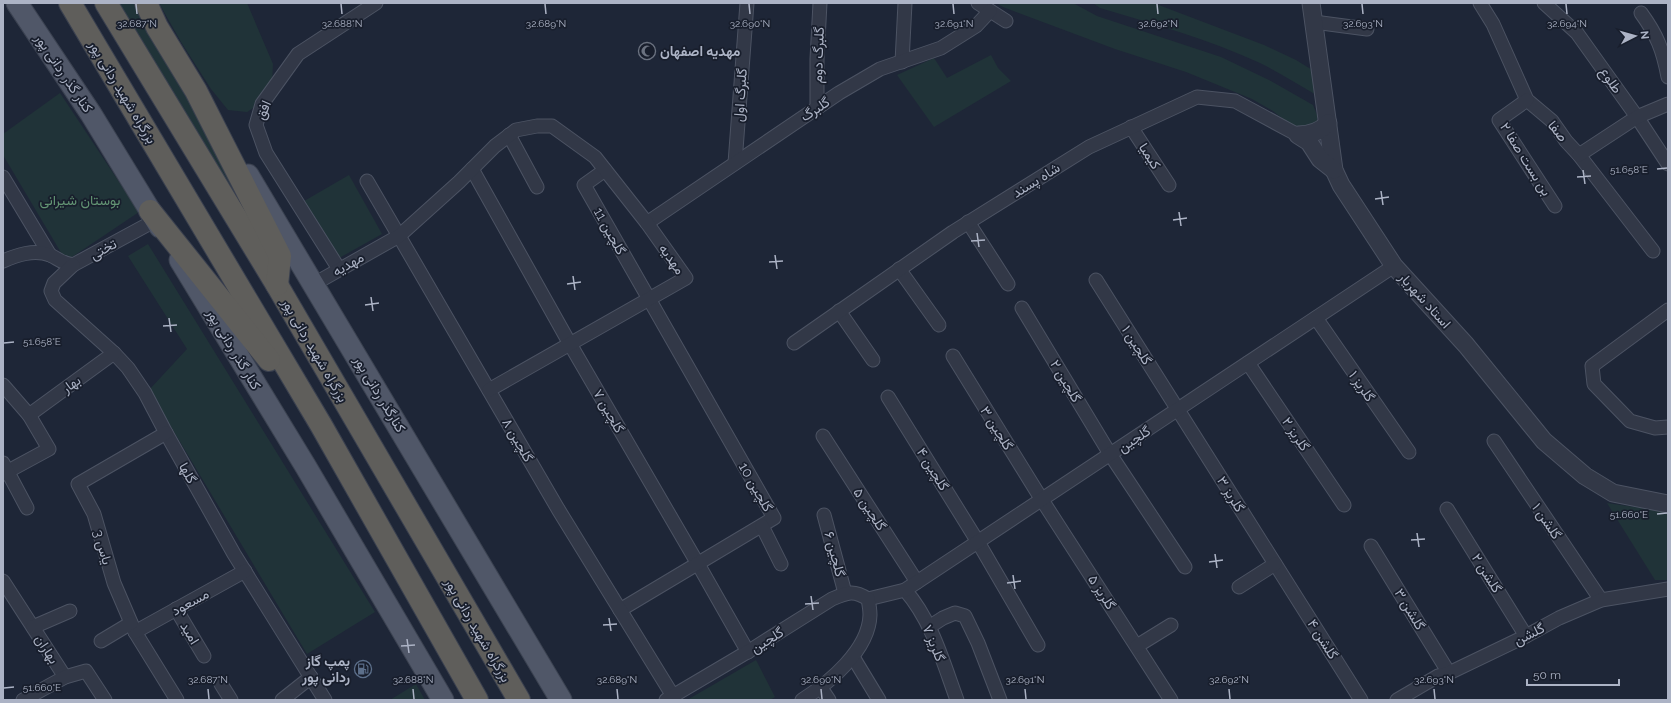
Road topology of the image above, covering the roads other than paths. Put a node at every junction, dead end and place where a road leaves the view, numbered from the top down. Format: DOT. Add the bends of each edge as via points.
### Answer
graph roads {
  1 [pos="17,3"];
  2 [pos="70,3"];
  3 [pos="106,3"];
  4 [pos="146,3"];
  5 [pos="376,3"];
  6 [pos="747,3"];
  7 [pos="820,3"];
  8 [pos="905,3"];
  9 [pos="978,3"];
  10 [pos="1311,3"];
  11 [pos="1480,3"];
  12 [pos="1544,3"];
  13 [pos="990,11"];
  14 [pos="1641,13"];
  15 [pos="1006,21"];
  16 [pos="1314,22"];
  17 [pos="1367,29"];
  18 [pos="902,62"];
  19 [pos="1668,77"];
  20 [pos="196,91"];
  21 [pos="1527,100"];
  22 [pos="1668,104"];
  23 [pos="817,107"];
  24 [pos="1637,117"];
  25 [pos="1328,122"];
  26 [pos="1131,128"];
  27 [pos="509,135"];
  28 [pos="1298,135"];
  29 [pos="1579,155"];
  30 [pos="735,163"];
  31 [pos="1668,164"];
  32 [pos="472,169"];
  33 [pos="605,170"];
  34 [pos="1334,170"];
  35 [pos="3,177"];
  36 [pos="367,181"];
  37 [pos="1169,186"];
  38 [pos="537,187"];
  39 [pos="1555,206"];
  40 [pos="153,215"];
  41 [pos="968,222"];
  42 [pos="647,223"];
  43 [pos="399,236"];
  44 [pos="1653,251"];
  45 [pos="50,255"];
  46 [pos="3,261"];
  47 [pos="73,265"];
  48 [pos="1394,266"];
  49 [pos="339,269"];
  50 [pos="899,269"];
  51 [pos="1096,280"];
  52 [pos="314,284"];
  53 [pos="1008,284"];
  54 [pos="277,285"];
  55 [pos="648,299"];
  56 [pos="1022,308"];
  57 [pos="1668,310"];
  58 [pos="839,311"];
  59 [pos="1316,318"];
  60 [pos="939,325"];
  61 [pos="794,343"];
  62 [pos="570,344"];
  63 [pos="114,353"];
  64 [pos="953,356"];
  65 [pos="873,360"];
  66 [pos="1248,363"];
  67 [pos="3,385"];
  68 [pos="489,390"];
  69 [pos="888,397"];
  70 [pos="1178,410"];
  71 [pos="29,415"];
  72 [pos="321,424"];
  73 [pos="1668,427"];
  74 [pos="166,432"];
  75 [pos="823,436"];
  76 [pos="1494,441"];
  77 [pos="1409,452"];
  78 [pos="1110,454"];
  79 [pos="5,469"];
  80 [pos="1042,500"];
  81 [pos="1668,504"];
  82 [pos="1344,505"];
  83 [pos="27,508"];
  84 [pos="1447,509"];
  85 [pos="824,515"];
  86 [pos="762,526"];
  87 [pos="978,542"];
  88 [pos="1371,546"];
  89 [pos="698,564"];
  90 [pos="781,564"];
  91 [pos="1275,564"];
  92 [pos="1186,567"];
  93 [pos="245,571"];
  94 [pos="1284,578"];
  95 [pos="3,581"];
  96 [pos="918,582"];
  97 [pos="1239,587"];
  98 [pos="1668,589"];
  99 [pos="905,590"];
  100 [pos="845,593"];
  101 [pos="868,599"];
  102 [pos="1601,600"];
  103 [pos="176,609"];
  104 [pos="620,610"];
  105 [pos="70,611"];
  106 [pos="1171,625"];
  107 [pos="929,626"];
  108 [pos="33,627"];
  109 [pos="133,627"];
  110 [pos="1526,636"];
  111 [pos="101,641"];
  112 [pos="1038,645"];
  113 [pos="1137,646"];
  114 [pos="748,652"];
  115 [pos="204,656"];
  116 [pos="854,657"];
  117 [pos="1449,673"];
  118 [pos="65,677"];
  119 [pos="311,677"];
  120 [pos="221,684"];
  121 [pos="821,688"];
  122 [pos="670,698"];
  123 [pos="23,700"];
  124 [pos="105,700"];
  125 [pos="177,700"];
  126 [pos="231,700"];
  127 [pos="282,700"];
  128 [pos="325,700"];
  129 [pos="443,700"];
  130 [pos="476,700"];
  131 [pos="519,700"];
  132 [pos="561,700"];
  133 [pos="802,700"];
  134 [pos="829,700"];
  135 [pos="879,700"];
  136 [pos="957,700"];
  137 [pos="1000,700"];
  138 [pos="1171,700"];
  139 [pos="1361,700"];
  140 [pos="1397,700"];
  1 -- 40 [label="main road, کنار گذر ردانی پور" via="91,114"];
  2 -- 72 [label="highway, بزرگراه شهید ردانی پور"];
  3 -- 54 [label="highway, بزرگراه شهید ردانی پور"];
  4 -- 20 [label="highway" via="157,27"];
  5 -- 49 [label="street, افق" via="298,54 262,104 256,125 266,153"];
  6 -- 30 [label="street, گلبرگ اول"];
  7 -- 23 [label="street, گلبرگ دوم"];
  8 -- 18 [label="street"];
  9 -- 13 [label="street"];
  10 -- 16 [label="street, استاد شهریار"];
  11 -- 21 [label="street, صفا" via="1494,24"];
  12 -- 24 [label="street, طلوع" via="1577,33"];
  13 -- 15 [label="street"];
  13 -- 18 [label="street, گلبرگ" via="976,26 941,48"];
  14 -- 19 [label="street" via="1655,33"];
  16 -- 17 [label="street"];
  16 -- 25 [label="street, استاد شهریار"];
  18 -- 23 [label="street, گلبرگ" via="880,70"];
  20 -- 52 [label="main road, کنارگذر ردانی پور"];
  20 -- 54 [label="highway" via="280,256"];
  21 -- 29 [label="street, صفا" via="1552,121 1566,142"];
  21 -- 39 [label="street, بن بست صفا ۲" via="1499,120"];
  22 -- 24 [label="street"];
  23 -- 30 [label="street, گلبرگ"];
  24 -- 29 [label="street"];
  24 -- 31 [label="street, طلوع"];
  25 -- 28 [label="street" via="1323,129"];
  25 -- 34 [label="street, استاد شهریار"];
  26 -- 28 [label="street, شاه پسند" via="1197,97 1235,101"];
  26 -- 37 [label="street, کیمیا"];
  26 -- 41 [label="street, شاه پسند" via="1089,147"];
  27 -- 32 [label="street, مهدیه"];
  27 -- 33 [label="street, مهدیه" via="516,130 552,126 595,157"];
  27 -- 38 [label="street"];
  28 -- 34 [label="street" via="1309,142 1320,158"];
  29 -- 44 [label="street, صفا"];
  30 -- 42 [label="street, گلبرگ"];
  32 -- 43 [label="street, مهدیه"];
  32 -- 62 [label="street, گلچین ۷"];
  33 -- 42 [label="street, مهدیه"];
  33 -- 55 [label="street, گلچین 11" via="584,185"];
  34 -- 48 [label="street, استاد شهریار" via="1341,185"];
  35 -- 45 [label="street"];
  36 -- 43 [label="street, گلچین ۸"];
  40 -- 47 [label="street, تختی"];
  40 -- 72 [label="highway"];
  40 -- 129 [label="main road, کنار گذر ردانی پور"];
  41 -- 50 [label="street, شاه پسند"];
  41 -- 53 [label="street"];
  42 -- 55 [label="street, مهدیه" via="686,278"];
  43 -- 49 [label="street, مهدیه"];
  43 -- 68 [label="street, گلچین ۸"];
  45 -- 46 [label="street, تختی" via="27,253"];
  45 -- 47 [label="street, تختی" via="64,264"];
  47 -- 63 [label="street, گلها" via="54,283 51,291 55,300"];
  48 -- 59 [label="street, گلچین"];
  48 -- 81 [label="street, استاد شهریار" via="1466,345 1544,441 1585,476 1613,493"];
  49 -- 52 [label="street, مهدیه"];
  50 -- 58 [label="street, شاه پسند"];
  50 -- 60 [label="street"];
  51 -- 70 [label="street, گلچین ۱"];
  52 -- 132 [label="main road, کنارگذر ردانی پور"];
  54 -- 131 [label="highway, بزرگراه شهید ردانی پور"];
  55 -- 62 [label="street, مهدیه"];
  55 -- 86 [label="street, گلچین 10" via="774,518"];
  56 -- 78 [label="street, گلچین ۲"];
  57 -- 73 [label="street" via="1592,366 1594,384 1630,422 1655,428"];
  58 -- 61 [label="street, شاه پسند"];
  58 -- 65 [label="street"];
  59 -- 66 [label="street, گلچین"];
  59 -- 77 [label="street, گلریز ۱"];
  62 -- 68 [label="street, مهدیه"];
  62 -- 89 [label="street, گلچین ۷"];
  63 -- 71 [label="street, بهار"];
  63 -- 74 [label="street, گلها" via="145,393"];
  64 -- 80 [label="street, گلچین ۳"];
  66 -- 70 [label="street, گلچین"];
  66 -- 82 [label="street, گلریز ۲"];
  67 -- 71 [label="street"];
  68 -- 104 [label="street, گلچین ۸"];
  69 -- 87 [label="street, گلچین ۴"];
  70 -- 78 [label="street, گلچین"];
  70 -- 91 [label="street, گلریز ۳"];
  71 -- 79 [label="street" via="49,449"];
  72 -- 130 [label="highway, بزرگراه شهید ردانی پور"];
  74 -- 93 [label="street, گلها"];
  74 -- 109 [label="street, یاس 3" via="78,484 94,514 114,582"];
  75 -- 96 [label="street, گلچین ۵"];
  76 -- 102 [label="street, گلشن ۱"];
  78 -- 80 [label="street, گلچین"];
  78 -- 92 [label="street, گلچین ۲"];
  79 -- 83 [label="street"];
  80 -- 87 [label="street, گلچین"];
  80 -- 113 [label="street, گلریز ۵"];
  84 -- 110 [label="street, گلشن ۲"];
  85 -- 100 [label="street, گلچین ۶"];
  86 -- 89 [label="street, گلچین 10"];
  86 -- 90 [label="street"];
  87 -- 96 [label="street, گلچین"];
  87 -- 112 [label="street, گلچین ۴"];
  88 -- 117 [label="street, گلشن ۳"];
  89 -- 104 [label="street, گلچین 10"];
  89 -- 114 [label="street, گلچین ۷"];
  91 -- 94 [label="street, گلریز ۳"];
  91 -- 97 [label="street"];
  93 -- 103 [label="street, مسعود"];
  93 -- 119 [label="street, گلها"];
  94 -- 139 [label="street, گلشن ۴"];
  95 -- 108 [label="street, بهاران"];
  96 -- 99 [label="street, گلچین"];
  98 -- 102 [label="street, گلشن"];
  99 -- 101 [label="street, گلچین"];
  99 -- 107 [label="street, گلریز ۷"];
  100 -- 101 [label="street" via="858,593"];
  100 -- 114 [label="street, گلچین" via="832,598"];
  101 -- 116 [label="street" via="870,615 867,631"];
  102 -- 110 [label="street, گلشن"];
  103 -- 109 [label="street, مسعود"];
  103 -- 115 [label="street, امید"];
  104 -- 122 [label="street, گلچین ۸"];
  105 -- 108 [label="street"];
  106 -- 113 [label="street"];
  107 -- 136 [label="street, گلریز ۷"];
  107 -- 137 [label="street" via="956,613 965,616"];
  108 -- 118 [label="street, بهاران"];
  109 -- 111 [label="street, مسعود"];
  109 -- 125 [label="street, یاس 3"];
  110 -- 117 [label="street, گلشن"];
  113 -- 138 [label="street, گلریز ۵"];
  114 -- 122 [label="street, گلچین"];
  116 -- 121 [label="street"];
  116 -- 135 [label="street"];
  117 -- 140 [label="street, گلشن" via="1438,676"];
  118 -- 123 [label="street, بهاران"];
  118 -- 124 [label="street" via="86,671"];
  119 -- 127 [label="street"];
  119 -- 128 [label="street, گلها"];
  120 -- 126 [label="street"];
  121 -- 133 [label="street"];
  121 -- 134 [label="street"];
}
